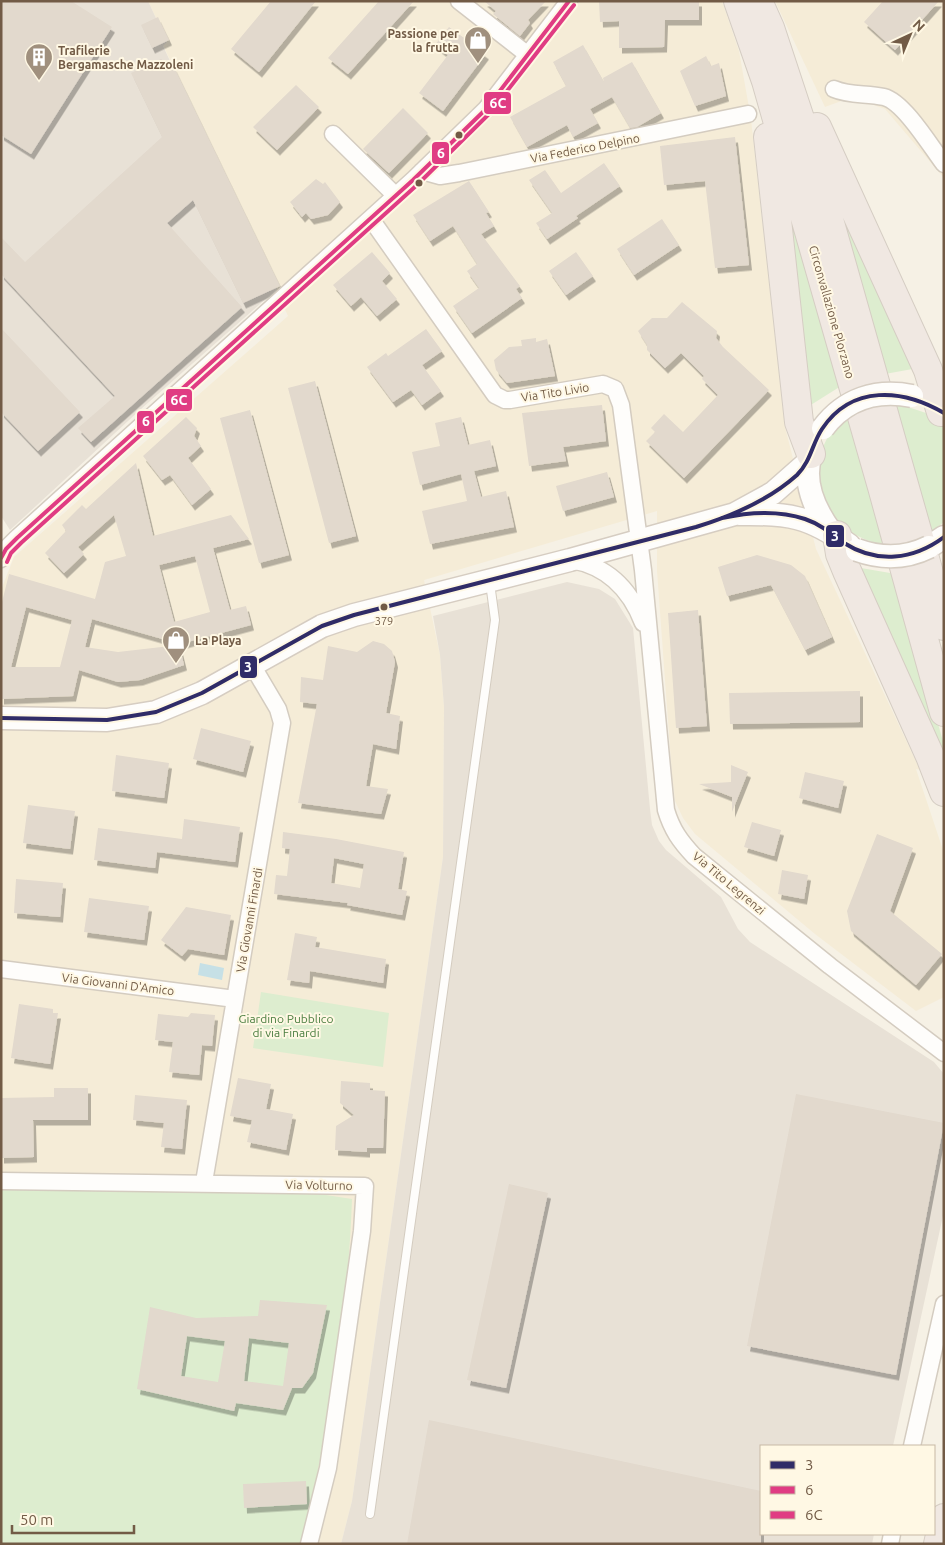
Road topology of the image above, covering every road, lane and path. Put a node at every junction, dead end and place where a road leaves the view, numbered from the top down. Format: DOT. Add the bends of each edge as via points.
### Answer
graph roads {
  1 [pos="459,1"];
  2 [pos="569,1"];
  3 [pos="738,1"];
  4 [pos="758,1"];
  5 [pos="760,32"];
  6 [pos="528,55"];
  7 [pos="834,89"];
  8 [pos="748,114"];
  9 [pos="333,134"];
  10 [pos="944,164"];
  11 [pos="422,171"];
  12 [pos="396,196"];
  13 [pos="371,219"];
  14 [pos="942,413"];
  15 [pos="809,458"];
  16 [pos="735,514"];
  17 [pos="842,539"];
  18 [pos="640,541"];
  19 [pos="939,545"];
  20 [pos="3,550"];
  21 [pos="570,560"];
  22 [pos="489,580"];
  23 [pos="944,626"];
  24 [pos="648,636"];
  25 [pos="252,665"];
  26 [pos="944,712"];
  27 [pos="1,718"];
  28 [pos="944,792"];
  29 [pos="1,969"];
  30 [pos="236,999"];
  31 [pos="944,1053"];
  32 [pos="1,1181"];
  33 [pos="204,1182"];
  34 [pos="944,1304"];
  35 [pos="912,1445"];
  36 [pos="370,1514"];
  37 [pos="944,1518"];
  38 [pos="310,1544"];
  39 [pos="938,1544"];
  1 -- 6 [label="street"];
  2 -- 6 [label="street"];
  3 -- 5 [label="highway, Circonvallazione Plorzano"];
  4 -- 5 [label="highway, Circonvallazione Plorzano"];
  5 -- 14 [label="highway" via="928,370"];
  5 -- 15 [label="highway" via="799,422"];
  5 -- 23 [label="highway, Circonvallazione Plorzano" via="804,131"];
  5 -- 26 [label="highway, Circonvallazione Plorzano" via="766,82"];
  6 -- 11 [label="street" via="486,109"];
  7 -- 10 [label="street" via="844,93 882,96 894,102"];
  8 -- 11 [label="street, Via Federico Delpino" via="459,173 440,176"];
  9 -- 12 [label="street"];
  11 -- 12 [label="street"];
  12 -- 13 [label="street"];
  13 -- 18 [label="street, Via Tito Livio" via="495,395 510,400 603,384 615,389 621,405"];
  13 -- 20 [label="street"];
  14 -- 15 [label="street, bridge" via="912,396 884,393 861,398 843,408 823,428"];
  15 -- 16 [label="street" via="773,493"];
  15 -- 17 [label="street" via="812,500"];
  16 -- 17 [label="street" via="787,515 807,520"];
  16 -- 18 [label="street"];
  17 -- 19 [label="street, bridge" via="870,555 893,557 915,554"];
  17 -- 28 [label="highway" via="840,554"];
  18 -- 21 [label="street"];
  18 -- 24 [label="street, Via Tito Legrenzi"];
  21 -- 22 [label="street"];
  21 -- 24 [label="street, Via Tito Legrenzi" via="595,566 616,581 636,607"];
  22 -- 25 [label="street" via="322,626"];
  22 -- 36 [label="lane" via="495,620"];
  24 -- 31 [label="street, Via Tito Legrenzi" via="666,810 678,839 694,856 830,966"];
  25 -- 27 [label="street" via="190,699 139,716 107,720"];
  25 -- 30 [label="street, Via Giovanni Finardi" via="278,709 282,723"];
  29 -- 30 [label="street, Via Giovanni D'Amico"];
  30 -- 33 [label="street, Via Giovanni Finardi"];
  32 -- 33 [label="street, Via Volturno"];
  33 -- 38 [label="street, Via Volturno" via="365,1186 362,1231 328,1468"];
  34 -- 35 [label="street"];
  37 -- 39 [label="highway"];
}
